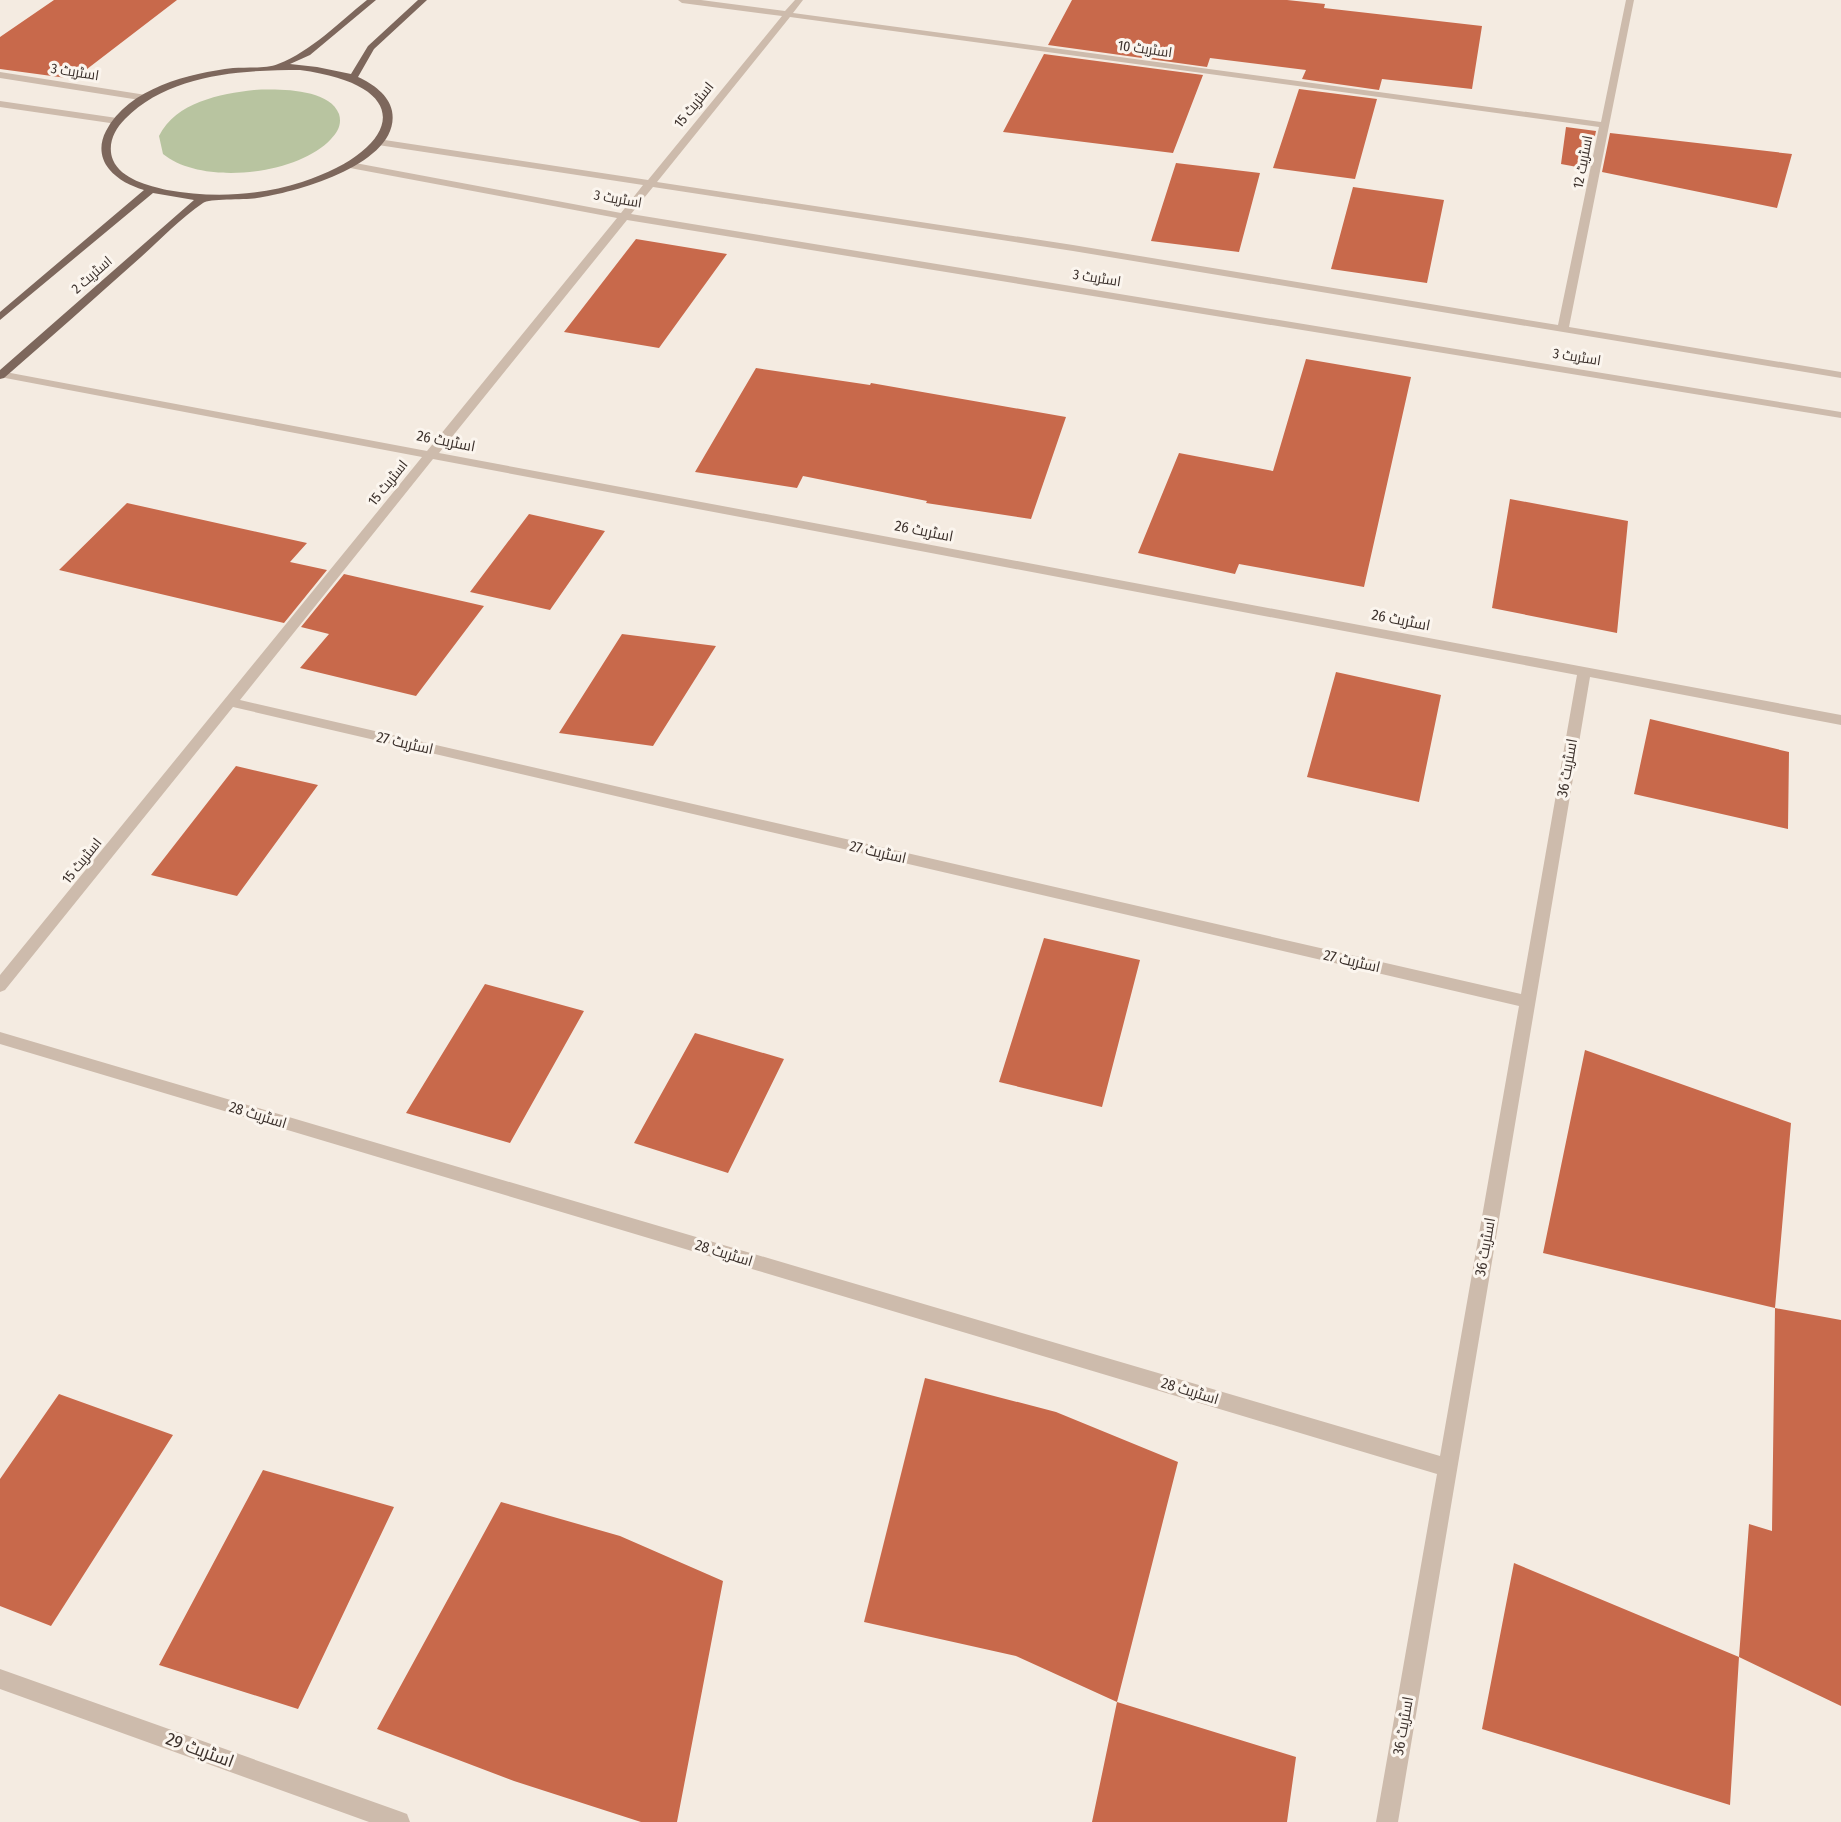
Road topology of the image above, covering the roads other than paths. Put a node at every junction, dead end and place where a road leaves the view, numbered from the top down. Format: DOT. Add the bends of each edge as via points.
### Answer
graph roads {
  1 [pos="372,0"];
  2 [pos="423,0"];
  3 [pos="682,0"];
  4 [pos="799,0"];
  5 [pos="1630,0"];
  6 [pos="788,14"];
  7 [pos="279,67"];
  8 [pos="0,75"];
  9 [pos="353,78"];
  10 [pos="146,98"];
  11 [pos="0,104"];
  12 [pos="117,121"];
  13 [pos="1605,125"];
  14 [pos="378,142"];
  15 [pos="350,165"];
  16 [pos="649,183"];
  17 [pos="151,189"];
  18 [pos="203,197"];
  19 [pos="623,216"];
  20 [pos="0,317"];
  21 [pos="1563,329"];
  22 [pos="1,375"];
  23 [pos="1841,375"];
  24 [pos="1841,415"];
  25 [pos="430,455"];
  26 [pos="1584,671"];
  27 [pos="230,702"];
  28 [pos="1841,720"];
  29 [pos="0,986"];
  30 [pos="1527,1002"];
  31 [pos="0,1038"];
  32 [pos="1448,1468"];
  33 [pos="0,1679"];
  34 [pos="399,1822"];
  35 [pos="1387,1822"];
  1 -- 7 [label="main road" via="307,53"];
  2 -- 9 [label="main road" via="371,48"];
  3 -- 6 [label="street, اسٹریٹ 10"];
  4 -- 6 [label="street, اسٹریٹ 15"];
  5 -- 13 [label="street, اسٹریٹ 12"];
  6 -- 13 [label="street, اسٹریٹ 10"];
  6 -- 16 [label="street, اسٹریٹ 15"];
  7 -- 9 [label="main road" via="319,69"];
  7 -- 10 [label="main road" via="208,75"];
  8 -- 10 [label="street, اسٹریٹ 3"];
  9 -- 14 [label="main road" via="375,90 387,106 388,124"];
  10 -- 12 [label="main road"];
  11 -- 12 [label="street"];
  12 -- 17 [label="main road" via="106,144 111,165 134,183"];
  13 -- 21 [label="street, اسٹریٹ 12"];
  14 -- 15 [label="main road"];
  14 -- 16 [label="street, اسٹریٹ 3"];
  15 -- 18 [label="main road" via="293,187"];
  15 -- 19 [label="street, اسٹریٹ 3"];
  16 -- 19 [label="street, اسٹریٹ 15"];
  16 -- 21 [label="street, اسٹریٹ 3"];
  17 -- 18 [label="main road"];
  17 -- 20 [label="main road, اسٹریٹ 2"];
  18 -- 22 [label="main road, اسٹریٹ 2"];
  19 -- 24 [label="street, اسٹریٹ 3"];
  19 -- 25 [label="street, اسٹریٹ 15"];
  21 -- 23 [label="street, اسٹریٹ 3"];
  22 -- 25 [label="street, اسٹریٹ 26"];
  25 -- 26 [label="street, اسٹریٹ 26"];
  25 -- 27 [label="street, اسٹریٹ 15"];
  26 -- 28 [label="street, اسٹریٹ 26"];
  26 -- 30 [label="street, اسٹریٹ 36"];
  27 -- 29 [label="street, اسٹریٹ 15"];
  27 -- 30 [label="street, اسٹریٹ 27"];
  30 -- 32 [label="street, اسٹریٹ 36"];
  31 -- 32 [label="street, اسٹریٹ 28"];
  32 -- 35 [label="street, اسٹریٹ 36"];
  33 -- 34 [label="street, اسٹریٹ 29"];
}
